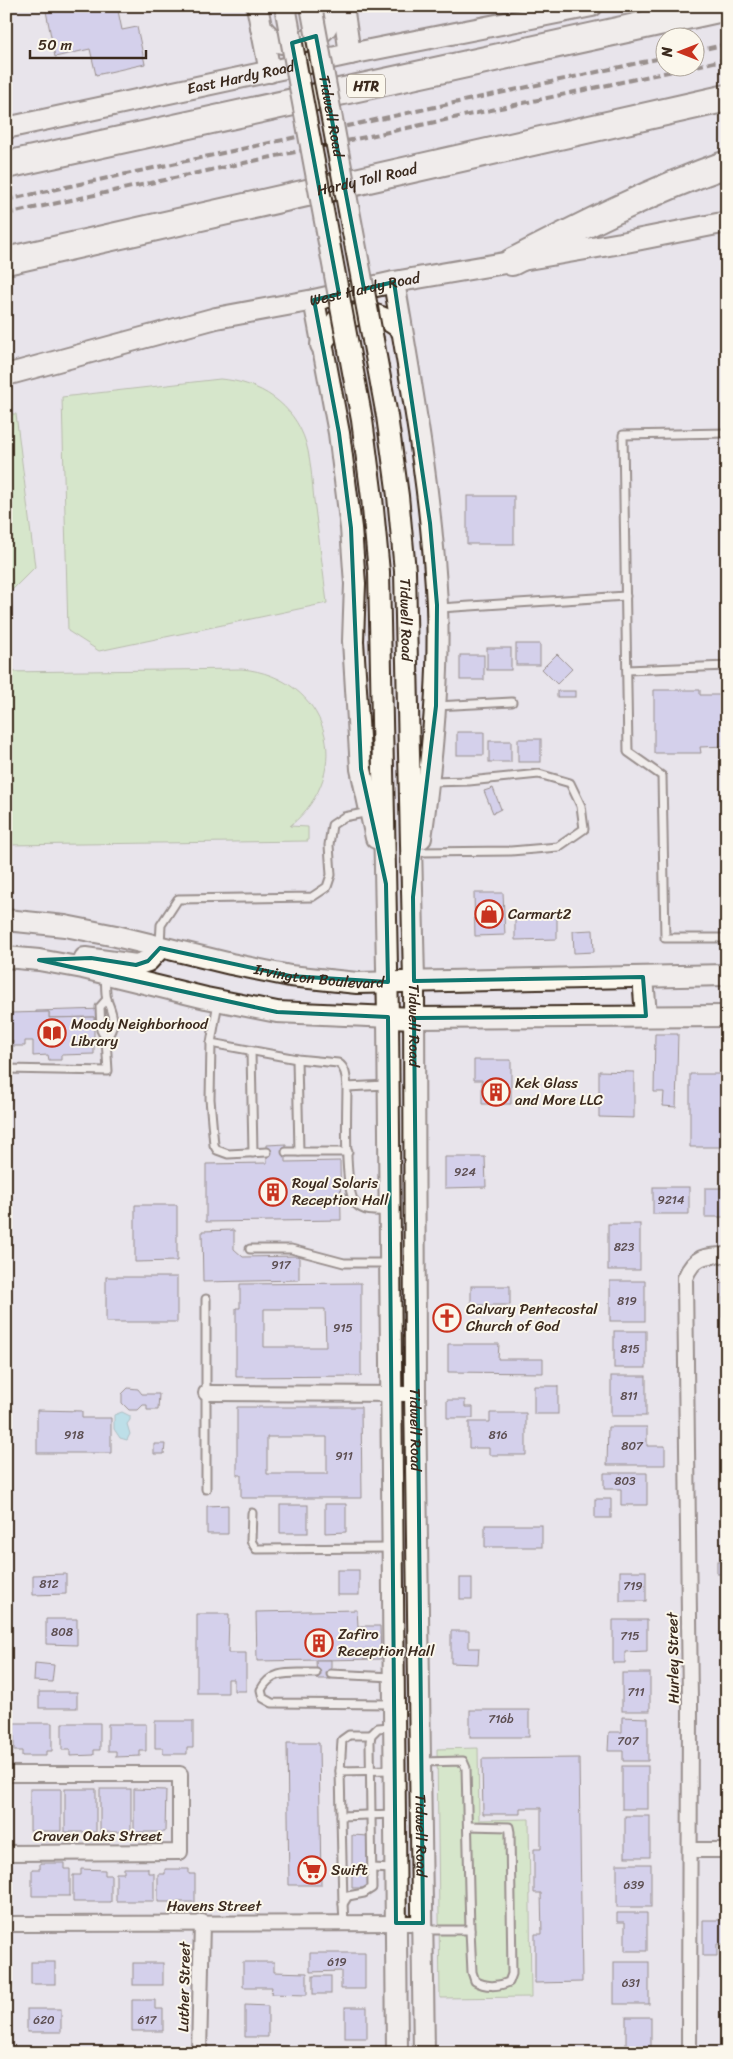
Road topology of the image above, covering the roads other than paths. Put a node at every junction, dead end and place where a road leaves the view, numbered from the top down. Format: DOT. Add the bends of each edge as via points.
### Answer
graph roads {
  1 [pos="257,6"];
  2 [pos="285,6"];
  3 [pos="311,6"];
  4 [pos="336,6"];
  5 [pos="343,6"];
  6 [pos="592,6"];
  7 [pos="727,7"];
  8 [pos="261,28"];
  9 [pos="350,54"];
  10 [pos="270,72"];
  11 [pos="727,98"];
  12 [pos="6,128"];
  13 [pos="727,164"];
  14 [pos="6,165"];
  15 [pos="727,222"];
  16 [pos="6,262"];
  17 [pos="512,262"];
  18 [pos="394,282"];
  19 [pos="314,300"];
  20 [pos="402,330"];
  21 [pos="321,345"];
  22 [pos="6,375"];
  23 [pos="727,433"];
  24 [pos="626,596"];
  25 [pos="437,609"];
  26 [pos="727,666"];
  27 [pos="627,670"];
  28 [pos="512,702"];
  29 [pos="436,706"];
  30 [pos="429,782"];
  31 [pos="370,812"];
  32 [pos="419,852"];
  33 [pos="386,884"];
  34 [pos="413,897"];
  35 [pos="6,920"];
  36 [pos="727,938"];
  37 [pos="160,948"];
  38 [pos="6,957"];
  39 [pos="38,960"];
  40 [pos="105,974"];
  41 [pos="727,975"];
  42 [pos="643,976"];
  43 [pos="414,981"];
  44 [pos="388,982"];
  45 [pos="107,999"];
  46 [pos="218,1001"];
  47 [pos="646,1016"];
  48 [pos="727,1016"];
  49 [pos="388,1017"];
  50 [pos="414,1018"];
  51 [pos="106,1038"];
  52 [pos="210,1042"];
  53 [pos="251,1051"];
  54 [pos="297,1059"];
  55 [pos="6,1069"];
  56 [pos="389,1085"];
  57 [pos="346,1087"];
  58 [pos="267,1152"];
  59 [pos="286,1152"];
  60 [pos="299,1152"];
  61 [pos="348,1152"];
  62 [pos="253,1153"];
  63 [pos="390,1216"];
  64 [pos="415,1222"];
  65 [pos="250,1249"];
  66 [pos="727,1255"];
  67 [pos="390,1262"];
  68 [pos="206,1299"];
  69 [pos="206,1393"];
  70 [pos="391,1394"];
  71 [pos="415,1394"];
  72 [pos="206,1489"];
  73 [pos="252,1513"];
  74 [pos="393,1548"];
  75 [pos="316,1673"];
  76 [pos="331,1674"];
  77 [pos="419,1676"];
  78 [pos="395,1677"];
  79 [pos="395,1704"];
  80 [pos="395,1727"];
  81 [pos="372,1735"];
  82 [pos="420,1762"];
  83 [pos="370,1769"];
  84 [pos="395,1770"];
  85 [pos="340,1771"];
  86 [pos="6,1774"];
  87 [pos="396,1814"];
  88 [pos="371,1815"];
  89 [pos="341,1816"];
  90 [pos="468,1826"];
  91 [pos="690,1850"];
  92 [pos="727,1850"];
  93 [pos="6,1853"];
  94 [pos="372,1868"];
  95 [pos="396,1869"];
  96 [pos="344,1904"];
  97 [pos="202,1922"];
  98 [pos="344,1923"];
  99 [pos="396,1923"];
  100 [pos="6,1924"];
  101 [pos="422,1927"];
  102 [pos="470,1930"];
  103 [pos="199,2053"];
  104 [pos="397,2053"];
  105 [pos="424,2053"];
  106 [pos="690,2053"];
  1 -- 8 [label="main road"];
  2 -- 33 [label="main road, Tidwell Road, bridge" via="362,420 372,498 379,572"];
  3 -- 34 [label="main road, Tidwell Road, bridge" via="374,340 398,496 404,571"];
  4 -- 8 [label="main road" via="327,26 312,39 282,43"];
  5 -- 9 [label="main road"];
  6 -- 9 [label="main road, East Hardy Road"];
  7 -- 14 [label="highway, HTR"];
  8 -- 10 [label="main road"];
  9 -- 10 [label="main road, East Hardy Road"];
  10 -- 12 [label="main road, East Hardy Road"];
  11 -- 16 [label="highway, Hardy Toll Road"];
  13 -- 17 [label="highway" via="612,212"];
  15 -- 17 [label="main road, West Hardy Road"];
  17 -- 18 [label="main road, West Hardy Road"];
  18 -- 19 [label="main road, West Hardy Road"];
  18 -- 20 [label="main road"];
  19 -- 21 [label="main road"];
  19 -- 22 [label="main road, West Hardy Road" via="216,318"];
  20 -- 21 [label="main road" via="386,317 373,313 350,316 336,320"];
  20 -- 25 [label="main road" via="418,426"];
  21 -- 31 [label="main road" via="339,434 351,528 356,696 361,769"];
  23 -- 24 [label="lane" via="623,435"];
  24 -- 25 [label="lane"];
  24 -- 27 [label="lane"];
  25 -- 29 [label="main road"];
  26 -- 27 [label="lane"];
  27 -- 36 [label="lane" via="628,752 662,776 665,938"];
  28 -- 29 [label="lane"];
  29 -- 30 [label="main road"];
  30 -- 32 [label="main road"];
  30 -- 32 [label="lane" via="539,774 570,783 581,806 584,829 558,847"];
  31 -- 33 [label="main road"];
  31 -- 37 [label="lane" via="344,816 332,825 329,845 331,875 326,887 312,897 178,899 161,925"];
  32 -- 34 [label="main road"];
  33 -- 44 [label="main road, Tidwell Road"];
  34 -- 43 [label="main road, Tidwell Road"];
  35 -- 37 [label="main road, Irvington Boulevard" via="65,926"];
  37 -- 39 [label="main road" via="148,961 136,965 91,958"];
  37 -- 44 [label="main road, Irvington Boulevard" via="290,976 357,983"];
  38 -- 39 [label="main road"];
  39 -- 40 [label="main road"];
  40 -- 45 [label="lane"];
  40 -- 46 [label="main road"];
  41 -- 42 [label="main road, Irvington Boulevard"];
  42 -- 43 [label="main road, Irvington Boulevard"];
  42 -- 47 [label="main road"];
  43 -- 44 [label="main road, Irvington Boulevard"];
  43 -- 50 [label="main road, Tidwell Road"];
  44 -- 49 [label="main road, Tidwell Road"];
  45 -- 51 [label="lane" via="112,1008 112,1030"];
  45 -- 51 [label="lane" via="100,1007 101,1030"];
  46 -- 49 [label="main road" via="277,1012"];
  46 -- 52 [label="lane"];
  47 -- 48 [label="main road"];
  47 -- 50 [label="main road"];
  49 -- 50 [label="main road"];
  49 -- 56 [label="main road, Tidwell Road"];
  50 -- 64 [label="main road, Tidwell Road"];
  51 -- 55 [label="lane" via="108,1070"];
  52 -- 53 [label="lane"];
  52 -- 62 [label="lane" via="214,1145 217,1150 228,1154"];
  53 -- 54 [label="lane"];
  53 -- 62 [label="lane"];
  54 -- 57 [label="lane" via="338,1063 346,1072"];
  54 -- 60 [label="lane"];
  56 -- 57 [label="lane"];
  56 -- 63 [label="main road, Tidwell Road"];
  57 -- 61 [label="lane"];
  58 -- 62 [label="lane"];
  59 -- 60 [label="lane"];
  60 -- 61 [label="lane"];
  61 -- 63 [label="lane" via="350,1194 356,1204 364,1210"];
  63 -- 64 [label="main road"];
  63 -- 67 [label="main road, Tidwell Road"];
  64 -- 71 [label="main road, Tidwell Road"];
  65 -- 67 [label="lane" via="291,1249 344,1263"];
  66 -- 91 [label="street, Hurley Street" via="703,1256 692,1265 685,1278"];
  67 -- 70 [label="main road, Tidwell Road"];
  68 -- 69 [label="lane"];
  69 -- 70 [label="street"];
  69 -- 72 [label="lane"];
  70 -- 71 [label="street"];
  70 -- 74 [label="main road, Tidwell Road"];
  71 -- 77 [label="main road, Tidwell Road"];
  73 -- 74 [label="lane" via="250,1541 256,1549"];
  74 -- 78 [label="main road, Tidwell Road"];
  75 -- 79 [label="lane" via="275,1675 266,1680 261,1690 263,1698 272,1703"];
  76 -- 78 [label="lane"];
  77 -- 78 [label="main road"];
  77 -- 82 [label="main road, Tidwell Road"];
  78 -- 79 [label="main road, Tidwell Road"];
  79 -- 80 [label="main road, Tidwell Road"];
  80 -- 81 [label="lane" via="378,1728"];
  80 -- 84 [label="main road, Tidwell Road"];
  81 -- 83 [label="lane"];
  81 -- 85 [label="lane" via="349,1735 342,1740"];
  82 -- 90 [label="lane" via="463,1761"];
  82 -- 101 [label="main road, Tidwell Road"];
  83 -- 84 [label="lane"];
  83 -- 85 [label="lane"];
  83 -- 88 [label="lane"];
  84 -- 87 [label="main road, Tidwell Road"];
  85 -- 89 [label="lane"];
  86 -- 93 [label="street, Craven Oaks Street" via="180,1774 180,1813 180,1852"];
  87 -- 88 [label="lane"];
  87 -- 95 [label="main road, Tidwell Road"];
  88 -- 89 [label="lane"];
  88 -- 94 [label="lane"];
  89 -- 96 [label="lane"];
  90 -- 102 [label="lane"];
  90 -- 102 [label="lane" via="502,1825 510,1832 512,1974 509,1982 482,1985 475,1981"];
  91 -- 92 [label="street"];
  91 -- 106 [label="street, Hurley Street"];
  94 -- 95 [label="lane"];
  94 -- 96 [label="lane" via="372,1888 348,1896"];
  95 -- 99 [label="main road, Tidwell Road"];
  96 -- 98 [label="lane"];
  97 -- 98 [label="street, Havens Street"];
  97 -- 100 [label="street, Havens Street"];
  97 -- 103 [label="street, Luther Street"];
  98 -- 99 [label="street, Havens Street"];
  99 -- 101 [label="street, Havens Street"];
  99 -- 104 [label="main road, Tidwell Road"];
  101 -- 102 [label="lane"];
  101 -- 105 [label="main road, Tidwell Road"];
}
